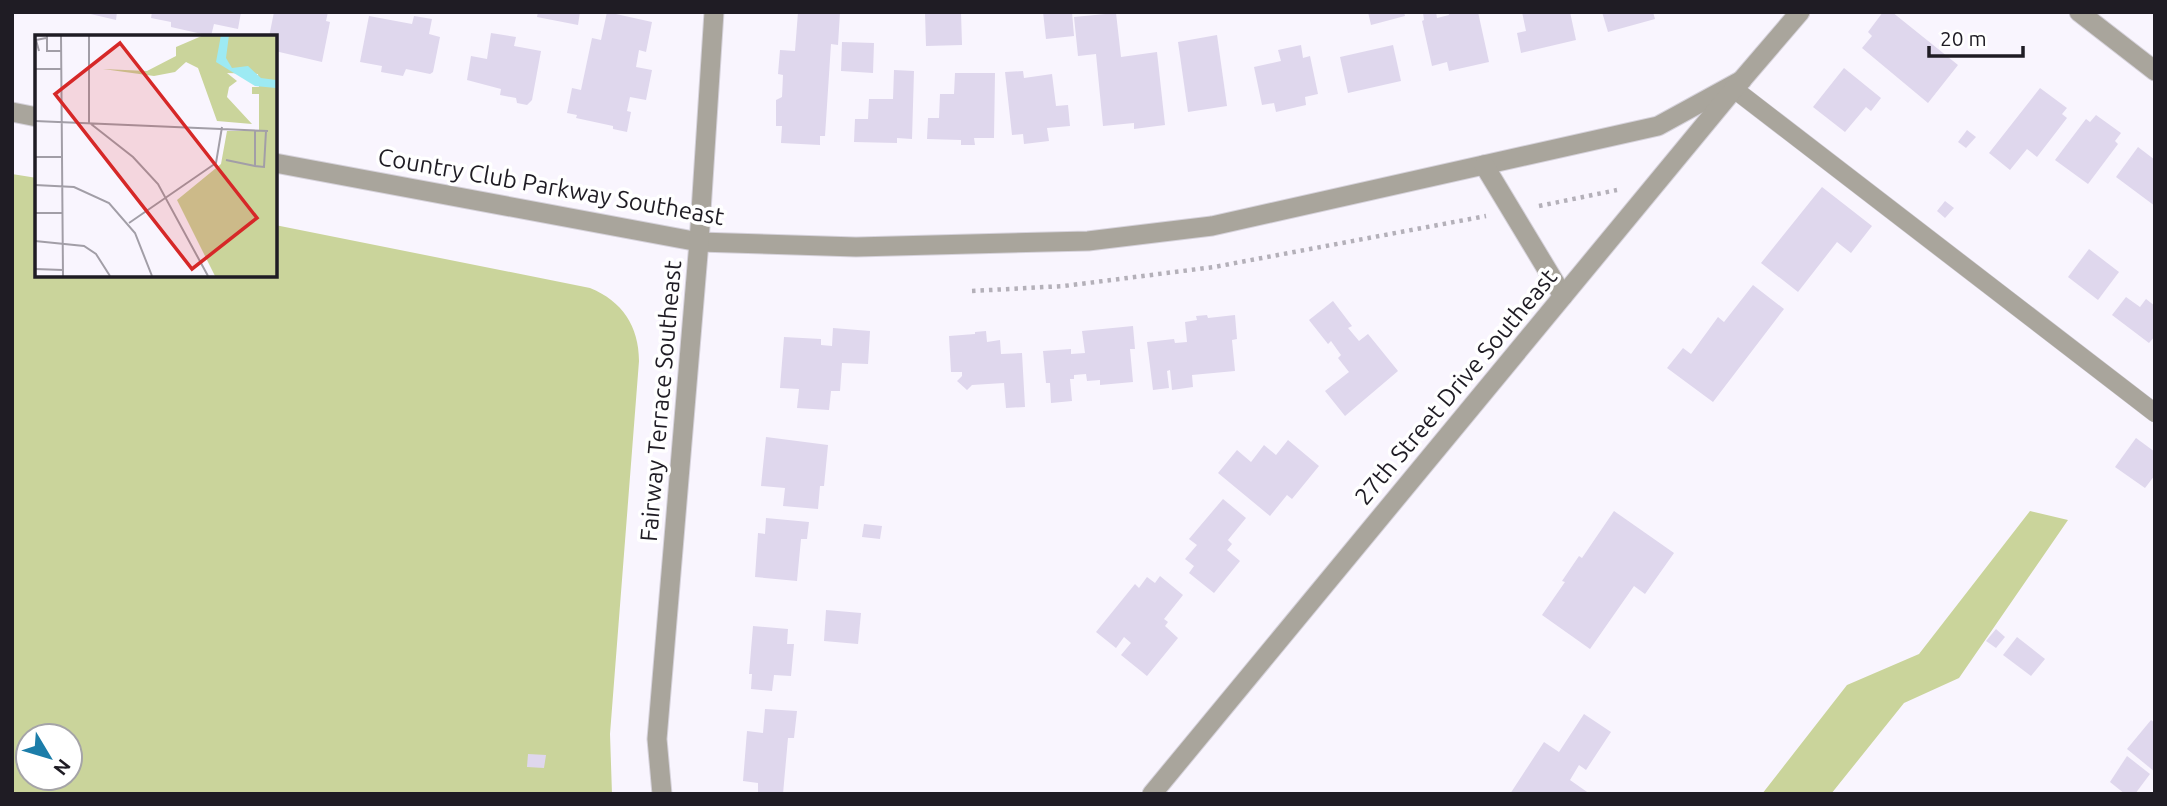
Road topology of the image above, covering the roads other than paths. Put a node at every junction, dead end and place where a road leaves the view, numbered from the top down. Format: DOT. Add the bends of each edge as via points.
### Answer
graph roads {
  1 [pos="714,12"];
  2 [pos="1800,12"];
  3 [pos="2079,12"];
  4 [pos="2155,71"];
  5 [pos="1738,84"];
  6 [pos="12,112"];
  7 [pos="35,117"];
  8 [pos="276,163"];
  9 [pos="1484,165"];
  10 [pos="699,242"];
  11 [pos="1563,296"];
  12 [pos="2155,413"];
  13 [pos="662,794"];
  14 [pos="1152,794"];
  1 -- 10 [label="street, Fairway Terrace Southeast"];
  2 -- 5 [label="street, 27th Street Drive Southeast"];
  3 -- 4 [label="street"];
  5 -- 9 [label="street, Country Club Parkway Southeast" via="1658,126"];
  5 -- 11 [label="street, 27th Street Drive Southeast"];
  5 -- 12 [label="lane"];
  6 -- 7 [label="street"];
  8 -- 10 [label="street, Country Club Parkway Southeast"];
  9 -- 10 [label="street, Country Club Parkway Southeast" via="1212,226 1088,241 856,247"];
  9 -- 11 [label="street"];
  10 -- 13 [label="street, Fairway Terrace Southeast" via="657,739"];
  11 -- 14 [label="street, 27th Street Drive Southeast"];
}
